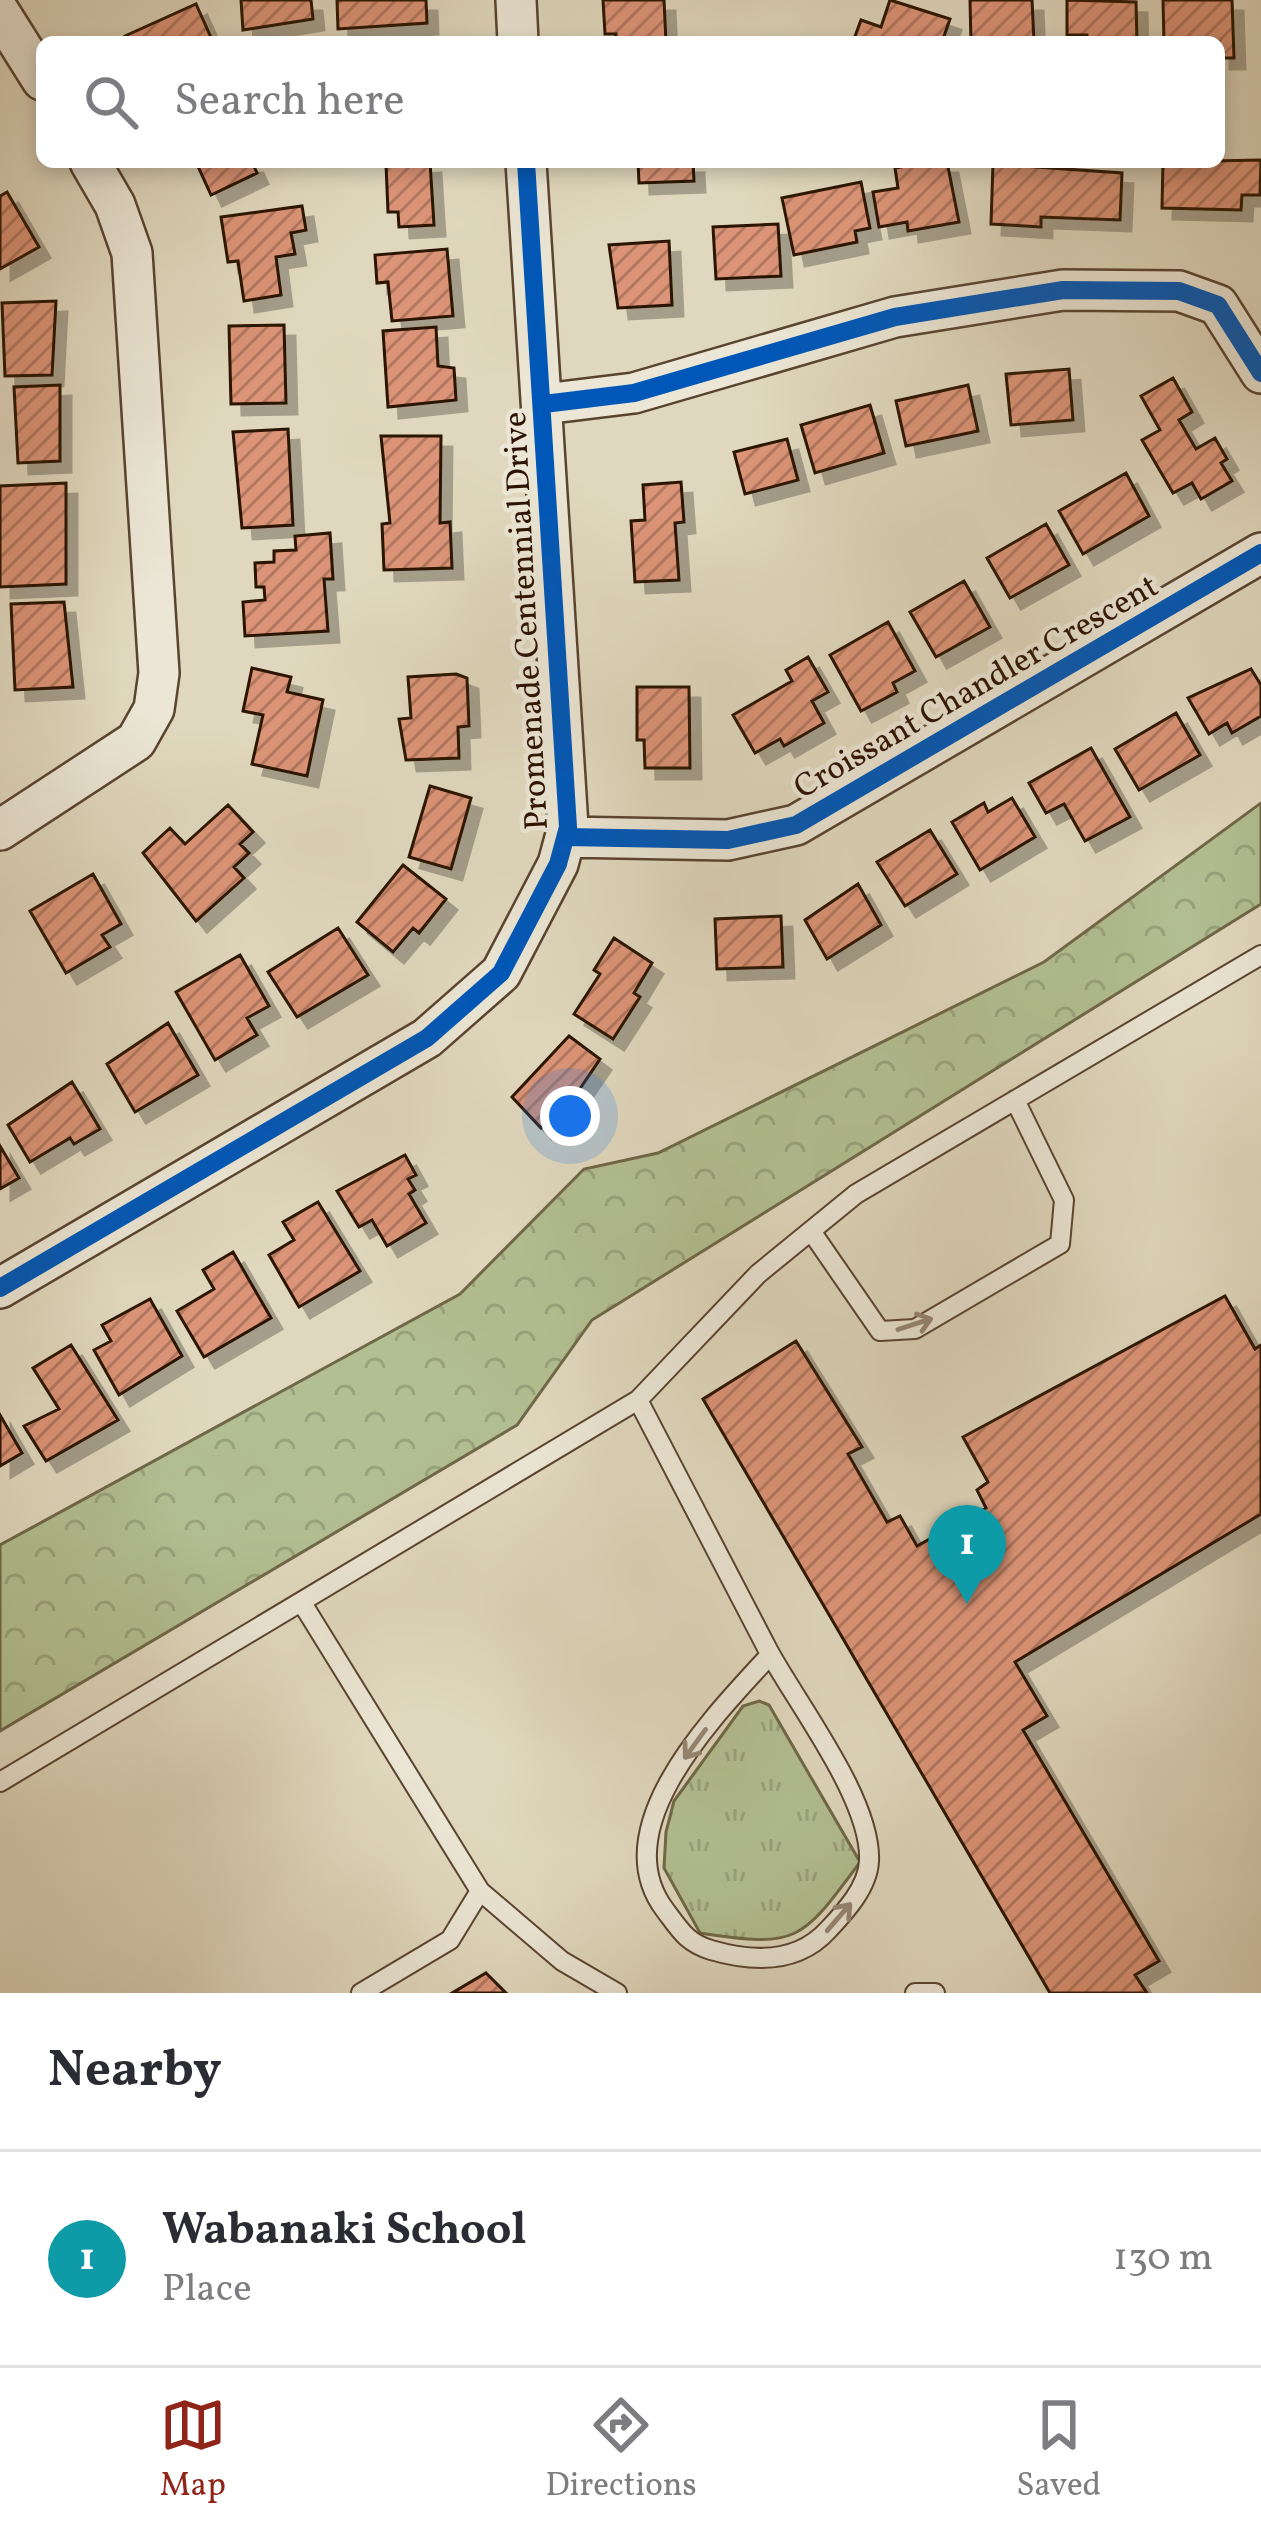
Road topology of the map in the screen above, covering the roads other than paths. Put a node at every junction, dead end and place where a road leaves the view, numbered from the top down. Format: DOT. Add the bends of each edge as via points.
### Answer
graph roads {
  1 [pos="21,0"];
  2 [pos="516,0"];
  3 [pos="0,13"];
  4 [pos="518,36"];
  5 [pos="36,70"];
  6 [pos="93,168"];
  7 [pos="526,168"];
  8 [pos="1261,373"];
  9 [pos="544,404"];
  10 [pos="1261,553"];
  11 [pos="0,830"];
  12 [pos="566,837"];
  13 [pos="1261,955"];
  14 [pos="1015,1100"];
  15 [pos="811,1231"];
  16 [pos="0,1288"];
  17 [pos="638,1400"];
  18 [pos="302,1604"];
  19 [pos="770,1655"];
  20 [pos="0,1782"];
  21 [pos="480,1892"];
  22 [pos="361,1993"];
  23 [pos="617,1993"];
  24 [pos="915,1993"];
  25 [pos="935,1993"];
  1 -- 3 [label="street"];
  2 -- 4 [label="street"];
  3 -- 5 [label="street"];
  6 -- 11 [label="street" via="132,253 159,673 154,709 136,741"];
  7 -- 9 [label="street, Promenade Centennial Drive"];
  8 -- 9 [label="street" via="1218,304 1179,291 1063,290 896,317 634,393"];
  9 -- 12 [label="street, Promenade Centennial Drive"];
  10 -- 12 [label="street, Croissant Chandler Crescent" via="796,825 728,840"];
  12 -- 16 [label="street, Promenade Centennial Drive" via="501,973 427,1039"];
  13 -- 14 [label="lane"];
  14 -- 15 [label="lane" via="856,1194"];
  15 -- 14 [label="lane, one-way" via="880,1331 915,1329 1060,1244 1064,1200"];
  15 -- 17 [label="lane" via="758,1274"];
  17 -- 18 [label="lane"];
  17 -- 19 [label="lane"];
  18 -- 20 [label="lane"];
  18 -- 21 [label="lane"];
  19 -- 19 [label="lane, one-way" via="666,1784 646,1842 657,1900 690,1943 779,1959 822,1936 852,1904 869,1861 853,1794"];
  21 -- 22 [label="lane" via="450,1940"];
  21 -- 23 [label="lane" via="562,1961"];
  24 -- 25 [label="lane"];
}
